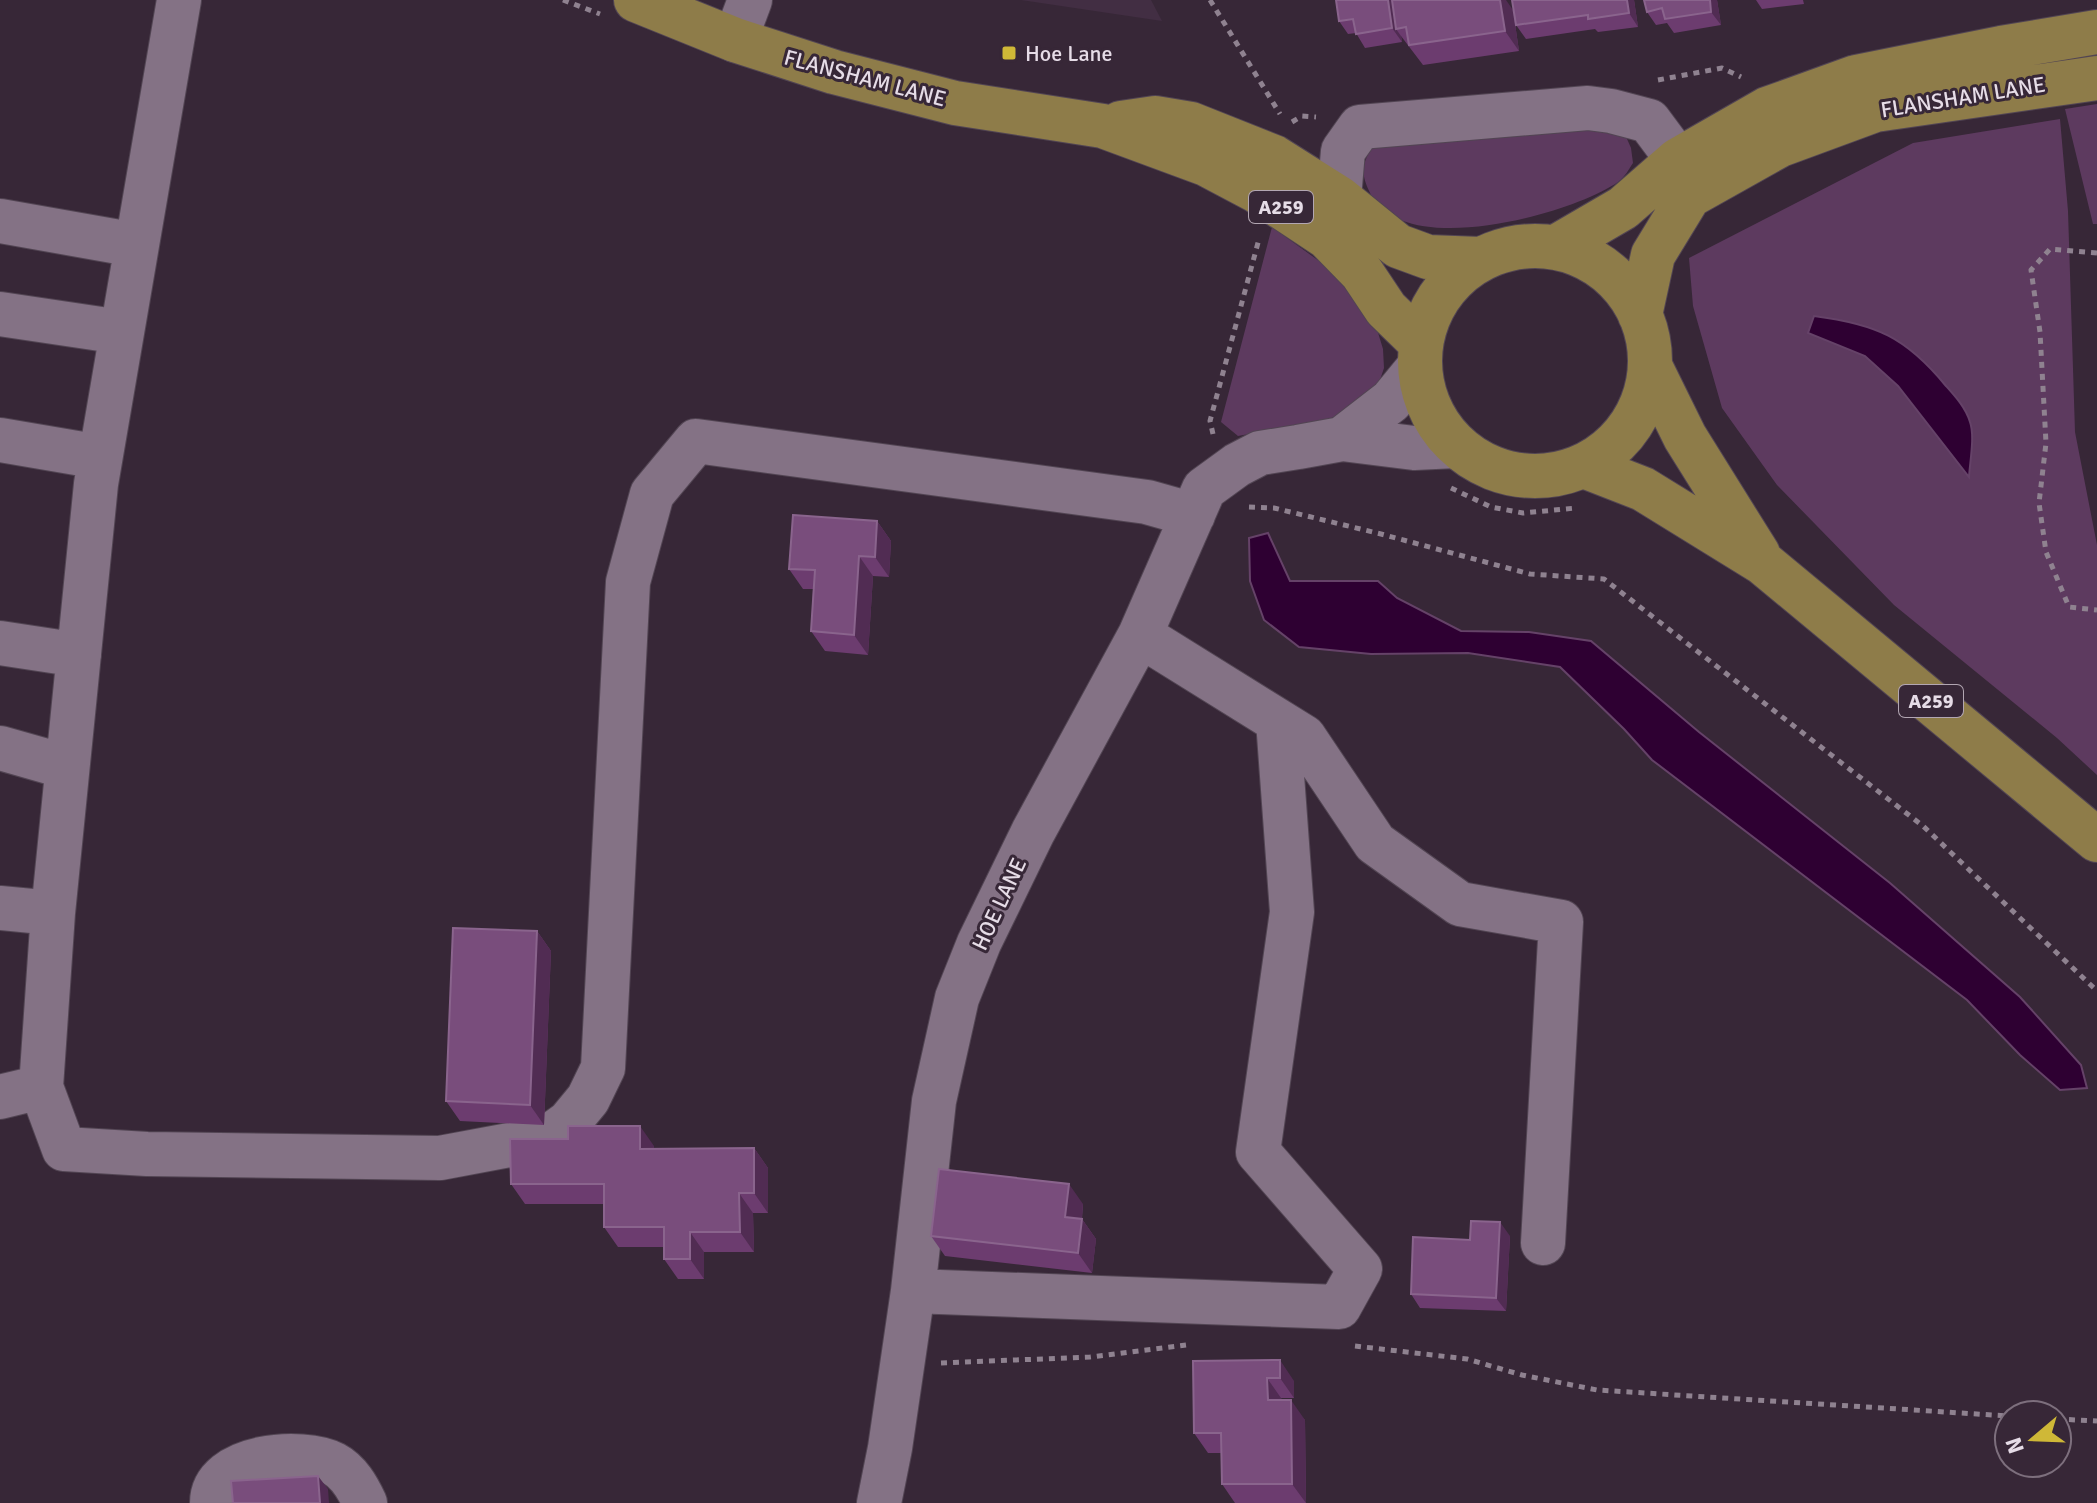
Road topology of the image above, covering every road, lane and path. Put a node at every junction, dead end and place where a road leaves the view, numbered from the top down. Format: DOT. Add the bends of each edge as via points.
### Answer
graph roads {
  1 [pos="179,0"];
  2 [pos="636,0"];
  3 [pos="750,0"];
  4 [pos="1210,0"];
  5 [pos="2097,32"];
  6 [pos="735,40"];
  7 [pos="2097,78"];
  8 [pos="1752,82"];
  9 [pos="1611,111"];
  10 [pos="1287,125"];
  11 [pos="1103,126"];
  12 [pos="1678,160"];
  13 [pos="1339,198"];
  14 [pos="0,221"];
  15 [pos="1261,235"];
  16 [pos="136,245"];
  17 [pos="1556,247"];
  18 [pos="2097,253"];
  19 [pos="1480,259"];
  20 [pos="0,314"];
  21 [pos="1640,315"];
  22 [pos="121,332"];
  23 [pos="1420,355"];
  24 [pos="1650,366"];
  25 [pos="1342,439"];
  26 [pos="0,440"];
  27 [pos="1214,445"];
  28 [pos="1456,446"];
  29 [pos="100,457"];
  30 [pos="1584,466"];
  31 [pos="1236,506"];
  32 [pos="1193,515"];
  33 [pos="1763,563"];
  34 [pos="2097,610"];
  35 [pos="1140,635"];
  36 [pos="0,643"];
  37 [pos="79,655"];
  38 [pos="1278,721"];
  39 [pos="0,748"];
  40 [pos="67,767"];
  41 [pos="2097,840"];
  42 [pos="0,908"];
  43 [pos="53,913"];
  44 [pos="2097,991"];
  45 [pos="41,1087"];
  46 [pos="0,1097"];
  47 [pos="1543,1243"];
  48 [pos="913,1291"];
  49 [pos="1195,1344"];
  50 [pos="1353,1345"];
  51 [pos="903,1362"];
  52 [pos="1993,1415"];
  53 [pos="2073,1420"];
  54 [pos="2097,1421"];
  55 [pos="212,1503"];
  56 [pos="365,1503"];
  57 [pos="879,1503"];
  1 -- 16 [label="street"];
  2 -- 6 [label="main road, FLANSHAM LANE / A259"];
  3 -- 6 [label="street"];
  4 -- 10 [label="path"];
  5 -- 12 [label="main road, FLANSHAM LANE" via="1856,77 1767,109"];
  6 -- 11 [label="main road, FLANSHAM LANE / A259" via="955,103"];
  7 -- 21 [label="main road, FLANSHAM LANE" via="1875,110 1780,145 1689,196 1653,255"];
  8 -- 9 [label="path" via="1722,68 1650,82"];
  9 -- 12 [label="street" via="1649,121"];
  9 -- 13 [label="street" via="1588,108 1360,127 1343,151"];
  11 -- 13 [label="main road, FLANSHAM LANE / A259" via="1155,118 1191,124 1274,157"];
  11 -- 23 [label="main road, FLANSHAM LANE / A259" via="1206,164 1327,237 1362,273"];
  12 -- 17 [label="main road, FLANSHAM LANE" via="1623,208"];
  13 -- 19 [label="main road, FLANSHAM LANE / A259" via="1398,246 1428,257"];
  14 -- 16 [label="street"];
  15 -- 27 [label="path" via="1210,421"];
  16 -- 22 [label="street"];
  17 -- 19 [label="main road" via="1504,249"];
  17 -- 21 [label="main road" via="1607,271"];
  18 -- 34 [label="path" via="2050,249 2031,270 2046,443 2039,503 2046,552 2069,607"];
  19 -- 23 [label="main road" via="1452,280 1431,309"];
  20 -- 22 [label="street"];
  21 -- 24 [label="main road"];
  22 -- 29 [label="street"];
  23 -- 25 [label="street, HOE LANE" via="1391,401"];
  23 -- 28 [label="main road" via="1425,397 1437,424"];
  24 -- 30 [label="main road" via="1645,397 1631,425 1610,449"];
  24 -- 33 [label="main road, A259" via="1685,437"];
  25 -- 28 [label="street, HOE LANE" via="1414,448"];
  25 -- 32 [label="street, HOE LANE" via="1260,453 1204,489"];
  26 -- 29 [label="street"];
  28 -- 30 [label="main road" via="1485,466 1517,476 1551,476"];
  29 -- 37 [label="street"];
  30 -- 33 [label="main road, A259" via="1643,489"];
  31 -- 44 [label="path" via="1274,508 1530,574 1604,579 1923,826"];
  32 -- 35 [label="street, HOE LANE"];
  32 -- 45 [label="street" via="1147,502 696,441 652,494 628,582 603,1068 569,1122 547,1138 440,1158 64,1149"];
  33 -- 41 [label="main road, A259"];
  35 -- 38 [label="street"];
  35 -- 48 [label="street, HOE LANE" via="1033,832 957,998 934,1101"];
  36 -- 37 [label="street"];
  37 -- 40 [label="street"];
  38 -- 47 [label="street" via="1304,737 1375,843 1460,904 1561,922"];
  38 -- 48 [label="street" via="1292,912 1258,1152 1360,1269 1339,1307"];
  39 -- 40 [label="street"];
  40 -- 43 [label="street"];
  42 -- 43 [label="street"];
  43 -- 45 [label="street"];
  45 -- 46 [label="street"];
  48 -- 51 [label="street, HOE LANE"];
  49 -- 51 [label="path" via="1090,1357"];
  50 -- 52 [label="path" via="1467,1359 1597,1390"];
  51 -- 57 [label="street, HOE LANE"];
  53 -- 54 [label="path"];
  55 -- 56 [label="street" via="225,1475 238,1467 261,1459 313,1456 337,1465 356,1484"];
}
